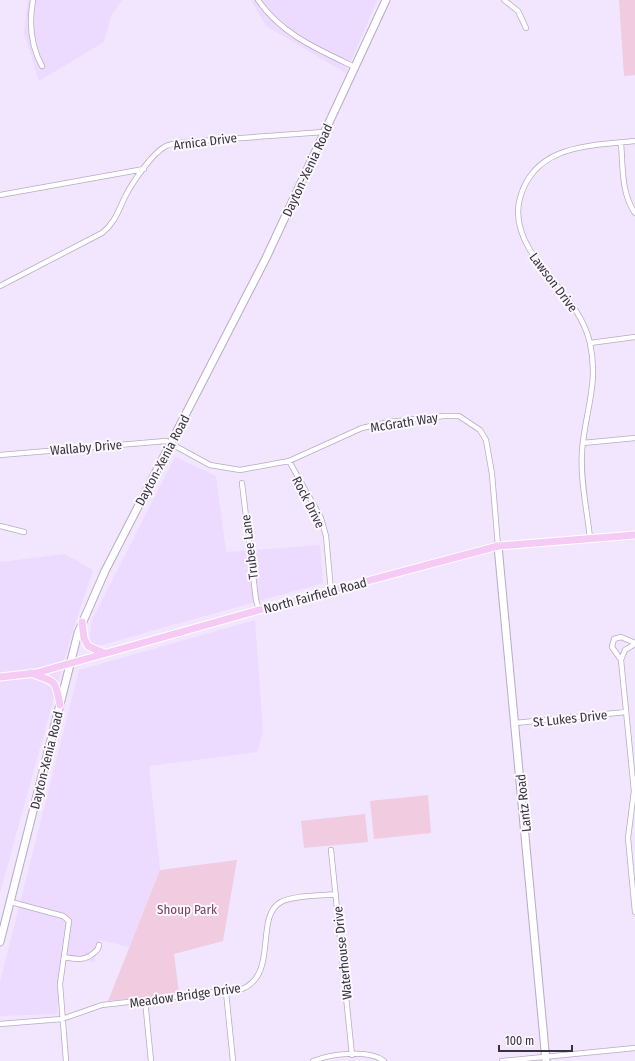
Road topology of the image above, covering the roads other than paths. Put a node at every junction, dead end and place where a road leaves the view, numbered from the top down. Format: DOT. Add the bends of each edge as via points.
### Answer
graph roads {
  1 [pos="33,0"];
  2 [pos="258,0"];
  3 [pos="386,0"];
  4 [pos="504,0"];
  5 [pos="512,2"];
  6 [pos="526,28"];
  7 [pos="42,66"];
  8 [pos="355,67"];
  9 [pos="324,132"];
  10 [pos="635,141"];
  11 [pos="621,143"];
  12 [pos="144,169"];
  13 [pos="0,195"];
  14 [pos="635,213"];
  15 [pos="0,286"];
  16 [pos="635,338"];
  17 [pos="590,343"];
  18 [pos="635,438"];
  19 [pos="171,444"];
  20 [pos="583,444"];
  21 [pos="0,455"];
  22 [pos="289,461"];
  23 [pos="242,483"];
  24 [pos="0,526"];
  25 [pos="24,532"];
  26 [pos="635,535"];
  27 [pos="590,538"];
  28 [pos="498,546"];
  29 [pos="332,591"];
  30 [pos="259,610"];
  31 [pos="82,622"];
  32 [pos="635,644"];
  33 [pos="104,654"];
  34 [pos="621,660"];
  35 [pos="71,663"];
  36 [pos="31,673"];
  37 [pos="0,678"];
  38 [pos="60,705"];
  39 [pos="626,712"];
  40 [pos="515,723"];
  41 [pos="629,746"];
  42 [pos="635,746"];
  43 [pos="629,849"];
  44 [pos="635,849"];
  45 [pos="331,850"];
  46 [pos="336,894"];
  47 [pos="11,902"];
  48 [pos="635,912"];
  49 [pos="0,942"];
  50 [pos="99,945"];
  51 [pos="64,956"];
  52 [pos="226,992"];
  53 [pos="145,1000"];
  54 [pos="62,1019"];
  55 [pos="0,1024"];
  56 [pos="635,1048"];
  57 [pos="352,1055"];
  58 [pos="546,1059"];
  59 [pos="66,1061"];
  60 [pos="151,1061"];
  61 [pos="233,1061"];
  62 [pos="313,1061"];
  63 [pos="384,1061"];
  64 [pos="502,1061"];
  1 -- 7 [label="street" via="32,38"];
  2 -- 8 [label="street" via="273,18 295,36 317,50"];
  3 -- 8 [label="main road, Dayton-Xenia Road"];
  4 -- 5 [label="street"];
  5 -- 6 [label="street"];
  8 -- 9 [label="main road, Dayton-Xenia Road"];
  9 -- 12 [label="street, Arnica Drive" via="171,144 156,154"];
  9 -- 19 [label="main road, Dayton-Xenia Road" via="263,264"];
  10 -- 11 [label="street, Lawson Drive"];
  11 -- 14 [label="street" via="626,192"];
  11 -- 17 [label="street, Lawson Drive" via="584,146 554,155 532,174 519,202 518,216 526,242 577,311"];
  12 -- 13 [label="street"];
  12 -- 15 [label="street, Arnica Drive" via="113,223 106,230"];
  16 -- 17 [label="street"];
  17 -- 20 [label="street, Lawson Drive" via="593,390"];
  18 -- 20 [label="street"];
  19 -- 21 [label="street, Wallaby Drive" via="166,441 113,444"];
  19 -- 22 [label="street, McGrath Way" via="210,465 224,469 240,470"];
  19 -- 31 [label="main road, Dayton-Xenia Road" via="105,571"];
  20 -- 27 [label="street, Lawson Drive" via="582,462"];
  22 -- 28 [label="street, McGrath Way" via="362,428 390,422 459,416 480,430 486,440 492,474"];
  22 -- 29 [label="street, Rock Drive" via="321,518 326,536"];
  23 -- 30 [label="street, Trubee Lane"];
  24 -- 25 [label="street"];
  26 -- 27 [label="main road, North Fairfield Road"];
  27 -- 28 [label="main road, North Fairfield Road"];
  28 -- 29 [label="main road, North Fairfield Road"];
  28 -- 40 [label="main road, Lantz Road"];
  29 -- 30 [label="main road, North Fairfield Road"];
  30 -- 33 [label="main road, North Fairfield Road"];
  31 -- 33 [label="main road" via="88,646"];
  31 -- 35 [label="main road, Dayton-Xenia Road"];
  32 -- 34 [label="street" via="625,650"];
  32 -- 34 [label="street" via="621,637 614,639 612,647"];
  33 -- 35 [label="main road, North Fairfield Road"];
  34 -- 39 [label="street"];
  35 -- 36 [label="main road, North Fairfield Road"];
  35 -- 38 [label="main road, Dayton-Xenia Road"];
  36 -- 37 [label="main road, North Fairfield Road"];
  36 -- 38 [label="main road" via="56,684"];
  38 -- 47 [label="main road, Dayton-Xenia Road"];
  39 -- 40 [label="street, St Lukes Drive"];
  39 -- 41 [label="street"];
  40 -- 58 [label="main road, Lantz Road"];
  41 -- 42 [label="street"];
  41 -- 43 [label="street" via="634,797 628,829"];
  43 -- 44 [label="street"];
  43 -- 48 [label="street"];
  45 -- 46 [label="street, Waterhouse Drive"];
  46 -- 52 [label="street, Meadow Bridge Drive" via="290,899 277,904 271,915 259,974 253,983 246,987"];
  46 -- 57 [label="street, Waterhouse Drive"];
  47 -- 49 [label="main road, Dayton-Xenia Road"];
  47 -- 51 [label="street" via="67,918 70,925"];
  50 -- 51 [label="street" via="87,959"];
  51 -- 54 [label="street" via="60,984"];
  52 -- 53 [label="street, Meadow Bridge Drive"];
  52 -- 61 [label="street"];
  53 -- 54 [label="street, Meadow Bridge Drive" via="100,1006"];
  53 -- 60 [label="street"];
  54 -- 55 [label="street, Meadow Bridge Drive"];
  54 -- 59 [label="street"];
  56 -- 58 [label="street"];
  57 -- 62 [label="street"];
  57 -- 63 [label="street" via="369,1054"];
  58 -- 64 [label="street"];
}
